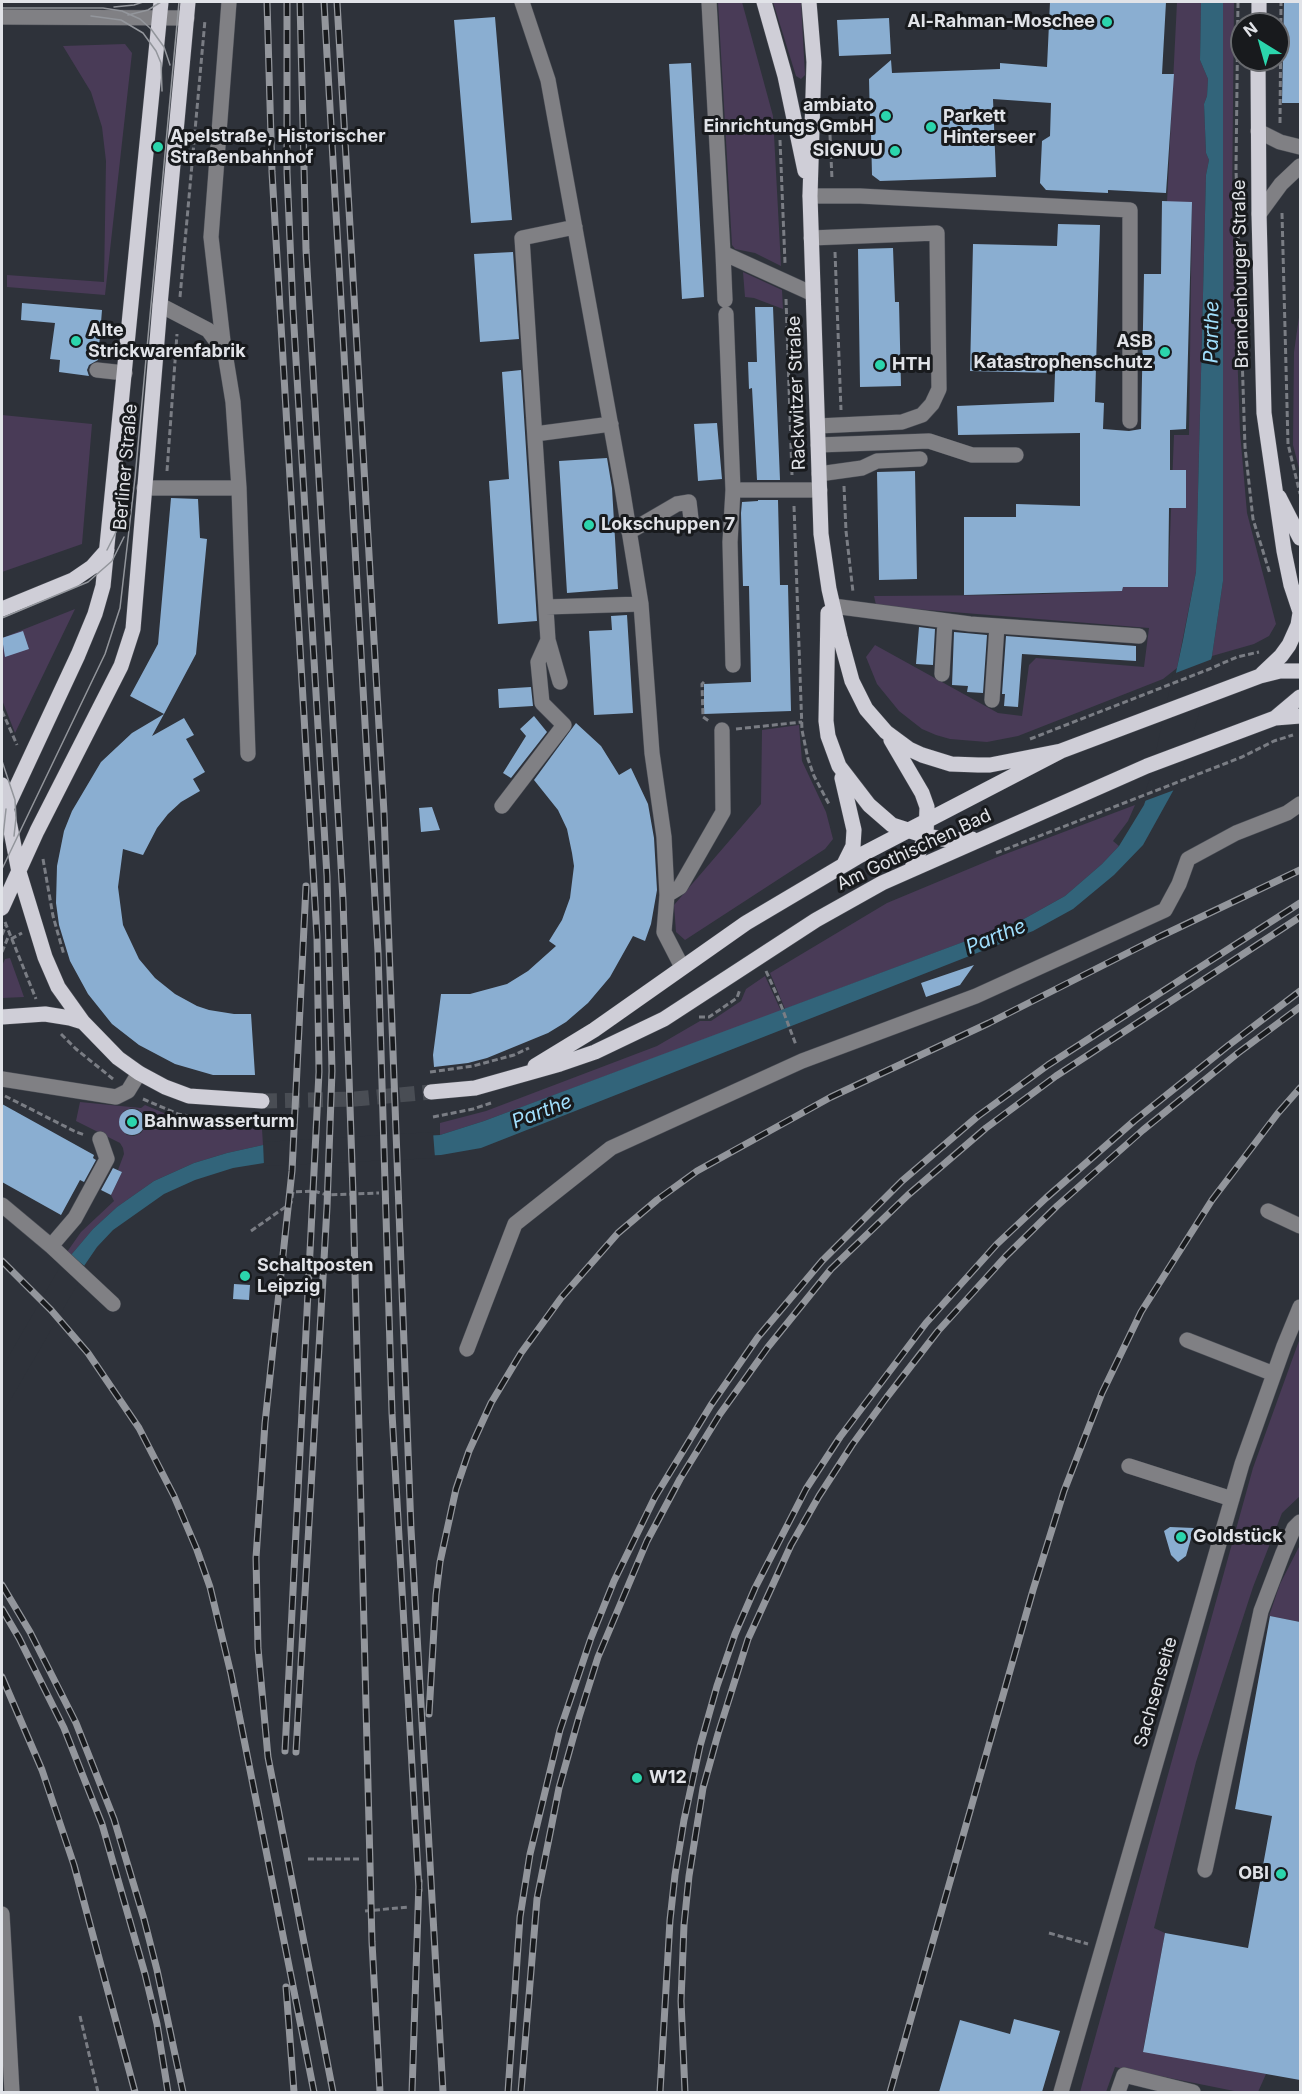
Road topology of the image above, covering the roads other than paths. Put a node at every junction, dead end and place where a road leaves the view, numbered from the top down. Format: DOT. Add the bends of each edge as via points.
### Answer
graph roads {
  1 [pos="188,2"];
  2 [pos="228,2"];
  3 [pos="522,2"];
  4 [pos="709,2"];
  5 [pos="764,2"];
  6 [pos="809,2"];
  7 [pos="160,9"];
  8 [pos="2,17"];
  9 [pos="187,18"];
  10 [pos="1258,72"];
  11 [pos="1257,131"];
  12 [pos="1300,147"];
  13 [pos="1300,166"];
  14 [pos="810,196"];
  15 [pos="1259,214"];
  16 [pos="575,227"];
  17 [pos="811,238"];
  18 [pos="723,253"];
  19 [pos="813,294"];
  20 [pos="160,305"];
  21 [pos="225,353"];
  22 [pos="97,370"];
  23 [pos="125,373"];
  24 [pos="1130,421"];
  25 [pos="611,424"];
  26 [pos="818,426"];
  27 [pos="535,434"];
  28 [pos="818,445"];
  29 [pos="1016,455"];
  30 [pos="920,459"];
  31 [pos="819,474"];
  32 [pos="1275,486"];
  33 [pos="144,488"];
  34 [pos="239,489"];
  35 [pos="733,490"];
  36 [pos="820,490"];
  37 [pos="692,519"];
  38 [pos="629,532"];
  39 [pos="1300,538"];
  40 [pos="107,550"];
  41 [pos="829,589"];
  42 [pos="641,604"];
  43 [pos="833,606"];
  44 [pos="546,607"];
  45 [pos="2,609"];
  46 [pos="1300,613"];
  47 [pos="945,621"];
  48 [pos="997,626"];
  49 [pos="1139,636"];
  50 [pos="548,640"];
  51 [pos="733,665"];
  52 [pos="1300,671"];
  53 [pos="942,674"];
  54 [pos="1260,676"];
  55 [pos="560,682"];
  56 [pos="1300,697"];
  57 [pos="992,700"];
  58 [pos="1300,716"];
  59 [pos="1275,717"];
  60 [pos="722,730"];
  61 [pos="886,732"];
  62 [pos="1061,752"];
  63 [pos="248,754"];
  64 [pos="839,766"];
  65 [pos="2,785"];
  66 [pos="1300,804"];
  67 [pos="502,806"];
  68 [pos="4,814"];
  69 [pos="928,820"];
  70 [pos="908,831"];
  71 [pos="926,836"];
  72 [pos="988,836"];
  73 [pos="844,864"];
  74 [pos="910,870"];
  75 [pos="19,872"];
  76 [pos="667,895"];
  77 [pos="2,908"];
  78 [pos="682,967"];
  79 [pos="2,1017"];
  80 [pos="83,1022"];
  81 [pos="139,1073"];
  82 [pos="519,1076"];
  83 [pos="2,1079"];
  84 [pos="431,1092"];
  85 [pos="262,1101"];
  86 [pos="100,1139"];
  87 [pos="2,1206"];
  88 [pos="1268,1211"];
  89 [pos="1300,1226"];
  90 [pos="51,1246"];
  91 [pos="113,1304"];
  92 [pos="1300,1307"];
  93 [pos="1187,1340"];
  94 [pos="467,1349"];
  95 [pos="1274,1374"];
  96 [pos="1129,1466"];
  97 [pos="1232,1498"];
  98 [pos="1300,1522"];
  99 [pos="1205,1870"];
  100 [pos="2,1914"];
  101 [pos="4,2001"];
  102 [pos="12,2092"];
  103 [pos="1061,2092"];
  104 [pos="1118,2092"];
  105 [pos="1193,2092"];
  1 -- 9 [label="main road, Berliner Straße"];
  2 -- 21 [label="street" via="211,237"];
  3 -- 16 [label="street" via="548,80"];
  4 -- 18 [label="street"];
  5 -- 14 [label="main road, Rackwitzer Straße" via="785,76"];
  6 -- 14 [label="main road, Rackwitzer Straße" via="814,62"];
  7 -- 8 [label="street"];
  7 -- 9 [label="street"];
  7 -- 23 [label="main road, Berliner Straße"];
  9 -- 20 [label="main road, Berliner Straße"];
  10 -- 11 [label="main road, Brandenburger Straße"];
  11 -- 12 [label="street"];
  11 -- 15 [label="main road, Brandenburger Straße"];
  13 -- 15 [label="street"];
  14 -- 17 [label="main road, Rackwitzer Straße"];
  14 -- 24 [label="street" via="1130,210"];
  15 -- 32 [label="main road, Brandenburger Straße" via="1264,413"];
  16 -- 25 [label="street"];
  16 -- 27 [label="street" via="522,238"];
  17 -- 19 [label="main road, Rackwitzer Straße"];
  17 -- 26 [label="street" via="937,233 939,389 932,404 922,415 902,422"];
  18 -- 19 [label="street"];
  18 -- 35 [label="street"];
  19 -- 26 [label="main road, Rackwitzer Straße"];
  20 -- 21 [label="street" via="208,330"];
  20 -- 33 [label="main road, Berliner Straße"];
  21 -- 34 [label="street"];
  22 -- 23 [label="street"];
  23 -- 40 [label="main road, Berliner Straße"];
  25 -- 27 [label="street"];
  25 -- 38 [label="street"];
  26 -- 28 [label="main road, Rackwitzer Straße"];
  27 -- 44 [label="street"];
  28 -- 29 [label="street" via="929,441 972,455"];
  28 -- 31 [label="main road, Rackwitzer Straße"];
  30 -- 31 [label="street" via="877,461 862,468"];
  31 -- 36 [label="main road, Rackwitzer Straße"];
  32 -- 39 [label="main road, Brandenburger Straße"];
  32 -- 46 [label="main road, Brandenburger Straße" via="1284,551"];
  33 -- 34 [label="street"];
  33 -- 75 [label="main road, Berliner Straße" via="135,614 127,650"];
  34 -- 63 [label="street"];
  35 -- 36 [label="street"];
  35 -- 51 [label="street"];
  36 -- 41 [label="main road, Rackwitzer Straße"];
  37 -- 38 [label="street" via="689,502 677,504"];
  38 -- 42 [label="street"];
  40 -- 45 [label="main road" via="77,578"];
  40 -- 68 [label="main road, Berliner Straße" via="103,586 91,626"];
  41 -- 43 [label="main road, Rackwitzer Straße"];
  41 -- 64 [label="main road, Rackwitzer Straße" via="825,704 828,736"];
  42 -- 44 [label="street"];
  42 -- 76 [label="street"];
  43 -- 47 [label="street"];
  43 -- 61 [label="main road, Rackwitzer Straße" via="859,696"];
  44 -- 50 [label="street"];
  46 -- 54 [label="main road, Am Gothischen Bad" via="1289,645"];
  47 -- 48 [label="street"];
  47 -- 53 [label="street"];
  48 -- 49 [label="street"];
  48 -- 57 [label="street"];
  50 -- 55 [label="street"];
  50 -- 67 [label="street" via="538,662 542,703 564,725"];
  52 -- 54 [label="main road, Am Gothischen Bad"];
  54 -- 62 [label="main road, Am Gothischen Bad"];
  56 -- 59 [label="main road, Am Gothischen Bad"];
  58 -- 59 [label="main road, Am Gothischen Bad"];
  59 -- 72 [label="main road, Am Gothischen Bad" via="1147,766"];
  60 -- 76 [label="street" via="723,812 680,887"];
  61 -- 62 [label="main road, Rackwitzer Straße" via="909,749 951,764 990,765"];
  61 -- 69 [label="main road" via="925,799"];
  62 -- 69 [label="main road, Am Gothischen Bad"];
  64 -- 70 [label="main road, Rackwitzer Straße" via="879,816"];
  64 -- 73 [label="main road" via="854,830 853,846"];
  65 -- 68 [label="main road"];
  66 -- 94 [label="street" via="1188,859 1165,910 975,996 801,1061 611,1148 515,1224"];
  68 -- 75 [label="main road"];
  69 -- 70 [label="main road, Am Gothischen Bad"];
  69 -- 71 [label="main road"];
  70 -- 71 [label="main road, Am Gothischen Bad"];
  70 -- 73 [label="main road, Am Gothischen Bad"];
  71 -- 72 [label="main road" via="956,840"];
  71 -- 74 [label="main road"];
  72 -- 74 [label="main road, Am Gothischen Bad"];
  73 -- 78 [label="main road, Am Gothischen Bad"];
  74 -- 82 [label="main road, Am Gothischen Bad" via="862,892 647,1029 560,1065"];
  75 -- 77 [label="main road, Berliner Straße"];
  75 -- 80 [label="main road" via="49,968"];
  76 -- 78 [label="street" via="664,932"];
  78 -- 82 [label="main road, Am Gothischen Bad" via="594,1030"];
  79 -- 80 [label="main road" via="45,1014"];
  80 -- 81 [label="main road" via="118,1058"];
  81 -- 83 [label="street" via="128,1091 110,1096"];
  81 -- 85 [label="main road" via="189,1096"];
  82 -- 84 [label="main road, Am Gothischen Bad" via="475,1088"];
  86 -- 90 [label="street" via="107,1159 75,1218"];
  87 -- 90 [label="street"];
  88 -- 89 [label="street"];
  90 -- 91 [label="street"];
  92 -- 95 [label="street, Sachsenseite"];
  93 -- 95 [label="street"];
  95 -- 97 [label="street, Sachsenseite"];
  96 -- 97 [label="street"];
  97 -- 103 [label="street, Sachsenseite"];
  98 -- 99 [label="street" via="1283,1553 1261,1611"];
  100 -- 101 [label="street"];
  101 -- 102 [label="street"];
  104 -- 105 [label="street" via="1124,2075"];
}
